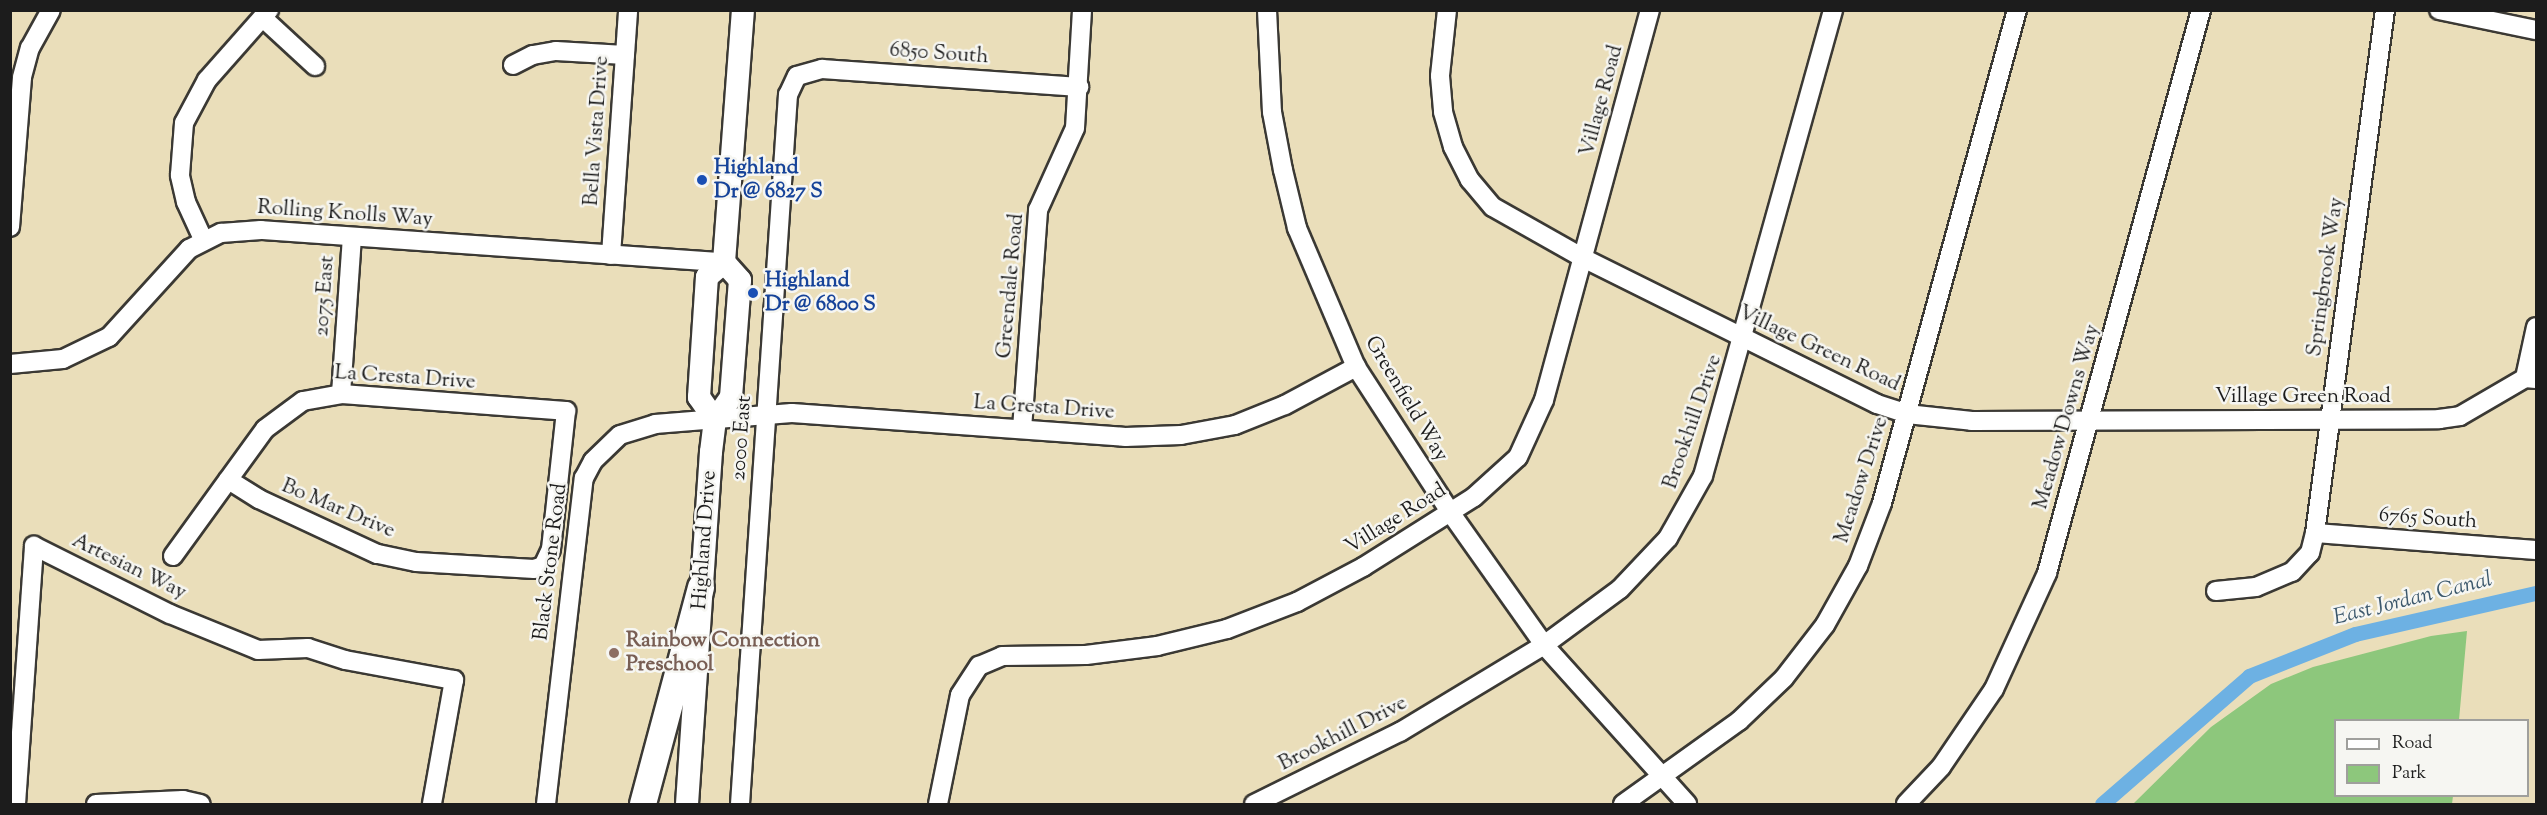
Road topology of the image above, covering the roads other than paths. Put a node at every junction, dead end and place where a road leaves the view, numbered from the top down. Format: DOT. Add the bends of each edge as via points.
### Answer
graph roads {
  1 [pos="51,10"];
  2 [pos="628,10"];
  3 [pos="743,10"];
  4 [pos="1082,10"];
  5 [pos="1268,10"];
  6 [pos="1447,10"];
  7 [pos="1650,10"];
  8 [pos="1833,10"];
  9 [pos="2017,10"];
  10 [pos="2201,10"];
  11 [pos="2385,10"];
  12 [pos="2439,10"];
  13 [pos="266,14"];
  14 [pos="2536,30"];
  15 [pos="625,55"];
  16 [pos="513,65"];
  17 [pos="315,66"];
  18 [pos="797,76"];
  19 [pos="1079,87"];
  20 [pos="10,227"];
  21 [pos="352,237"];
  22 [pos="203,239"];
  23 [pos="611,255"];
  24 [pos="1583,258"];
  25 [pos="724,262"];
  26 [pos="2536,327"];
  27 [pos="1743,339"];
  28 [pos="10,364"];
  29 [pos="1356,367"];
  30 [pos="2531,379"];
  31 [pos="341,394"];
  32 [pos="1907,414"];
  33 [pos="766,417"];
  34 [pos="715,420"];
  35 [pos="2330,420"];
  36 [pos="2090,421"];
  37 [pos="1022,429"];
  38 [pos="228,480"];
  39 [pos="1450,512"];
  40 [pos="2315,533"];
  41 [pos="2536,550"];
  42 [pos="173,556"];
  43 [pos="543,566"];
  44 [pos="701,588"];
  45 [pos="2216,591"];
  46 [pos="1544,645"];
  47 [pos="1663,778"];
  48 [pos="1281,799"];
  49 [pos="16,804"];
  50 [pos="96,804"];
  51 [pos="201,804"];
  52 [pos="432,804"];
  53 [pos="546,804"];
  54 [pos="644,804"];
  55 [pos="687,804"];
  56 [pos="740,804"];
  57 [pos="938,804"];
  58 [pos="1254,804"];
  59 [pos="1623,804"];
  60 [pos="1687,804"];
  61 [pos="1906,804"];
  1 -- 20 [label="street" via="30,48 22,77"];
  2 -- 15 [label="street, Bella Vista Drive"];
  3 -- 25 [label="main road"];
  4 -- 19 [label="street, Greendale Road"];
  5 -- 29 [label="street, Greenfield Way" via="1272,112 1286,182 1298,228"];
  6 -- 24 [label="street, Village Green Road" via="1440,76 1443,112 1453,147 1470,180 1507,218"];
  7 -- 24 [label="street, Village Road"];
  8 -- 27 [label="street, Brookhill Drive"];
  9 -- 32 [label="street, Meadow Drive"];
  10 -- 36 [label="street, Meadow Downs Way"];
  11 -- 35 [label="street, Springbrook Way"];
  12 -- 14 [label="street"];
  13 -- 17 [label="street"];
  13 -- 22 [label="street" via="207,80 184,123 180,175 186,202"];
  15 -- 16 [label="street" via="556,51 532,55"];
  15 -- 23 [label="street, Bella Vista Drive"];
  18 -- 19 [label="street, 6850 South" via="822,69"];
  18 -- 33 [label="street, 2000 East" via="788,95"];
  19 -- 37 [label="street, Greendale Road" via="1075,128 1038,210"];
  21 -- 22 [label="street, Rolling Knolls Way" via="261,230 221,233"];
  21 -- 23 [label="street, Rolling Knolls Way"];
  21 -- 31 [label="street, 2075 East"];
  22 -- 28 [label="street, Rolling Knolls Way" via="177,260 109,337 63,359"];
  23 -- 25 [label="street, Rolling Knolls Way"];
  24 -- 27 [label="street, Village Green Road"];
  24 -- 39 [label="street, Village Road" via="1533,430 1518,457 1497,479"];
  25 -- 34 [label="main road, Highland Drive" via="740,279 731,397"];
  25 -- 34 [label="main road" via="707,277 699,397"];
  26 -- 30 [label="street"];
  27 -- 32 [label="street, Village Green Road" via="1834,386"];
  27 -- 46 [label="street, Brookhill Drive" via="1703,476 1668,538 1620,590"];
  29 -- 37 [label="street, La Cresta Drive" via="1285,405 1235,425 1181,435 1125,437"];
  29 -- 39 [label="street, Greenfield Way"];
  30 -- 35 [label="street, Village Green Road" via="2460,416"];
  31 -- 38 [label="street, La Cresta Drive" via="303,401 275,418"];
  31 -- 43 [label="street, La Cresta Drive" via="566,411 551,549"];
  32 -- 36 [label="street, Village Green Road" via="1972,422"];
  32 -- 47 [label="street, Meadow Drive" via="1882,503 1858,566 1825,625 1784,678 1739,721"];
  33 -- 34 [label="street, La Cresta Drive"];
  33 -- 37 [label="street, La Cresta Drive" via="792,413"];
  33 -- 56 [label="street, 2000 East"];
  34 -- 44 [label="main road, Highland Drive"];
  34 -- 53 [label="street, Black Stone Road" via="636,428 605,447 584,478"];
  35 -- 36 [label="street, Village Green Road"];
  35 -- 40 [label="street, Springbrook Way"];
  36 -- 61 [label="street, Meadow Downs Way" via="2047,573 1994,689 1941,767"];
  38 -- 42 [label="street, La Cresta Drive"];
  38 -- 43 [label="street, Bo Mar Drive" via="259,499 377,554 416,562 524,570"];
  39 -- 46 [label="street, Greenfield Way"];
  39 -- 57 [label="street, Village Road" via="1364,567 1297,602 1227,629 1157,646 1086,655 1016,655 989,660 970,675 960,695"];
  40 -- 41 [label="street, 6765 South"];
  40 -- 45 [label="street, Springbrook Way" via="2310,553 2292,572 2256,587"];
  44 -- 54 [label="highway"];
  44 -- 55 [label="main road, Highland Drive"];
  46 -- 47 [label="street, Greenfield Way"];
  46 -- 48 [label="street, Brookhill Drive"];
  47 -- 59 [label="street, Meadow Drive"];
  47 -- 60 [label="street, Greenfield Way"];
  48 -- 58 [label="street, Brookhill Drive"];
  49 -- 52 [label="street, Artesian Way" via="34,546 123,587 170,614 258,650 308,648 345,660 454,680"];
  50 -- 51 [label="street" via="183,800"];
}
